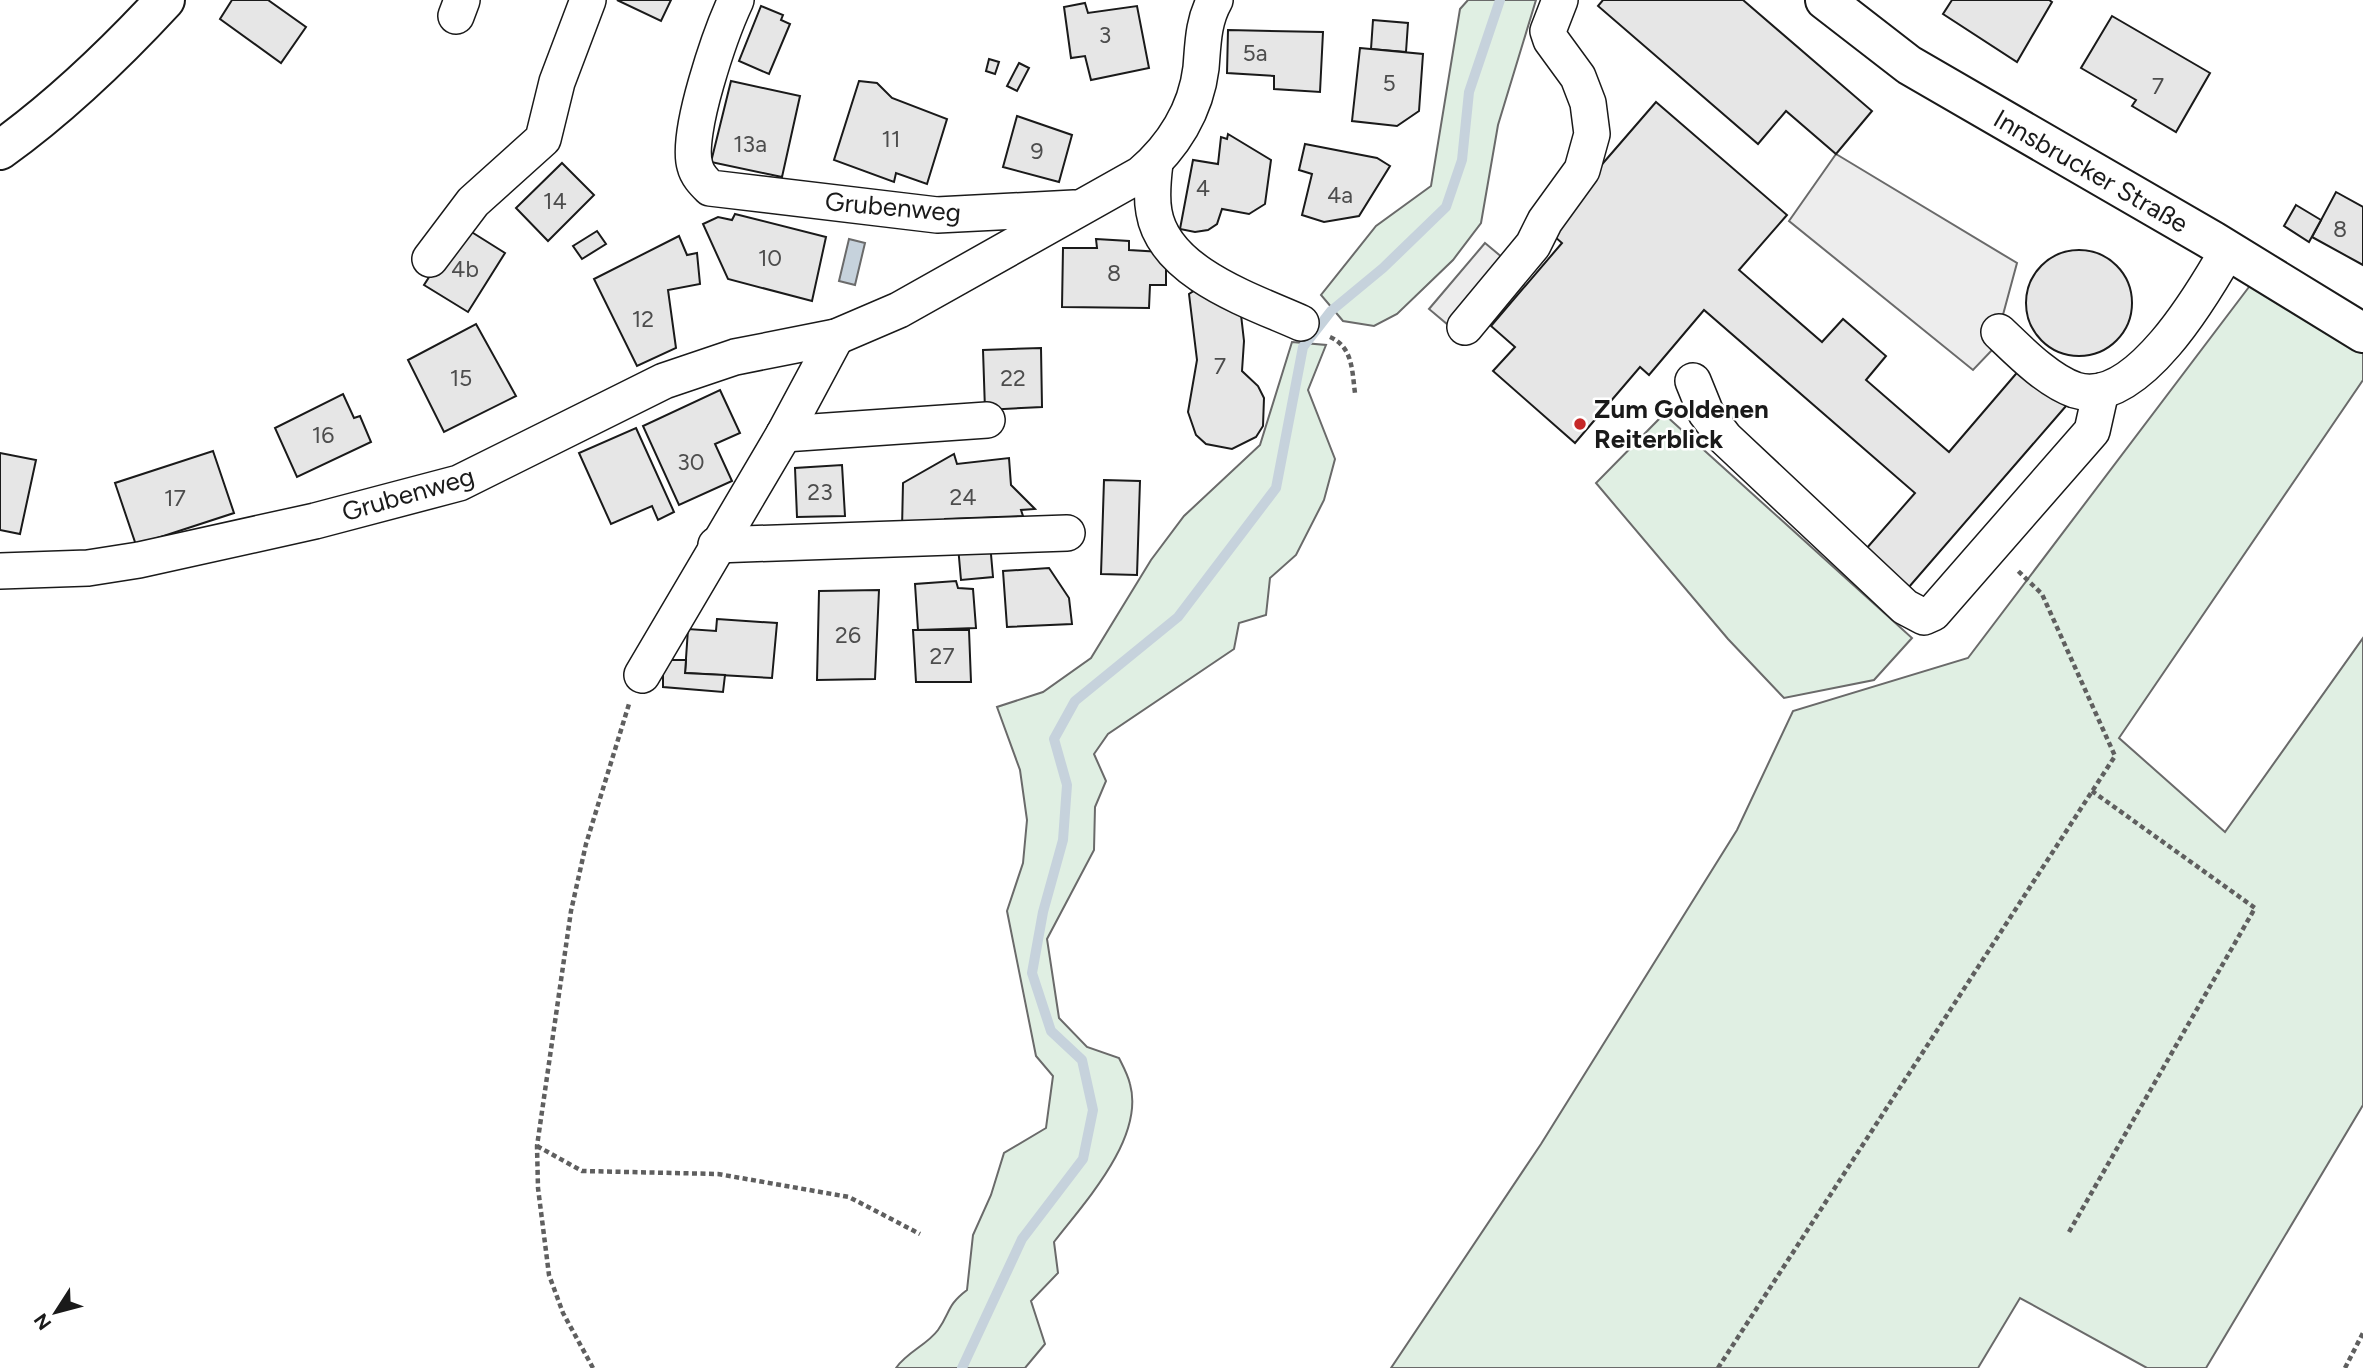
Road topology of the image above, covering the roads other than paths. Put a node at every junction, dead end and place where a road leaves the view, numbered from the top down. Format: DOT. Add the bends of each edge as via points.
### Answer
graph roads {
  1 [pos="165,0"];
  2 [pos="588,0"];
  3 [pos="736,0"];
  4 [pos="1215,0"];
  5 [pos="1560,0"];
  6 [pos="1825,0"];
  7 [pos="0,150"];
  8 [pos="1155,163"];
  9 [pos="1077,208"];
  10 [pos="2228,250"];
  11 [pos="430,259"];
  12 [pos="1465,327"];
  13 [pos="1312,328"];
  14 [pos="1998,332"];
  15 [pos="2363,333"];
  16 [pos="836,337"];
  17 [pos="1693,381"];
  18 [pos="2101,391"];
  19 [pos="987,420"];
  20 [pos="784,434"];
  21 [pos="1067,533"];
  22 [pos="716,545"];
  23 [pos="0,571"];
  24 [pos="642,675"];
  1 -- 7 [label="main road" via="75,88"];
  2 -- 11 [label="street" via="557,82 543,139 473,202"];
  3 -- 9 [label="street, Grubenweg" via="706,82 696,137 695,169 710,188 937,215"];
  4 -- 8 [label="street, Grubenweg" via="1206,16 1199,80 1191,107"];
  5 -- 12 [label="street" via="1548,30 1588,103 1592,134 1582,170 1532,245"];
  6 -- 10 [label="main road, Innsbrucker Straße" via="1909,65"];
  8 -- 9 [label="street, Grubenweg"];
  8 -- 13 [label="street" via="1154,214 1160,232 1177,254 1217,285"];
  9 -- 16 [label="street, Grubenweg" via="929,294"];
  10 -- 15 [label="main road, Innsbrucker Straße"];
  10 -- 18 [label="street" via="2199,301 2165,346 2128,378"];
  14 -- 18 [label="street" via="2076,390"];
  16 -- 20 [label="street"];
  16 -- 23 [label="street, Grubenweg" via="746,354 664,381 459,483 139,560 88,568"];
  17 -- 18 [label="street" via="1706,414 1725,438 1916,615 1924,617 1933,614 2092,431"];
  19 -- 20 [label="street"];
  20 -- 22 [label="street"];
  21 -- 22 [label="street"];
  22 -- 24 [label="street"];
}
